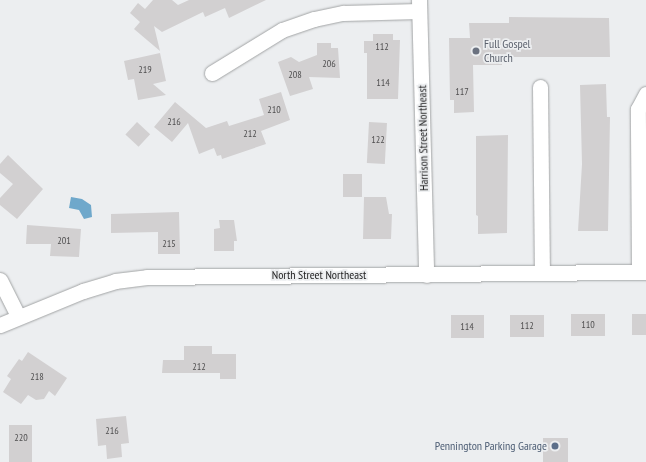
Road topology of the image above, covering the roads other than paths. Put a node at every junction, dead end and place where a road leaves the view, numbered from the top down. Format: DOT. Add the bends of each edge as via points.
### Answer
graph roads {
  1 [pos="419,6"];
  2 [pos="212,73"];
  3 [pos="540,87"];
  4 [pos="646,94"];
  5 [pos="542,272"];
  6 [pos="643,272"];
  7 [pos="426,275"];
  8 [pos="0,280"];
  9 [pos="18,316"];
  10 [pos="0,325"];
  1 -- 2 [label="street" via="343,13 314,19 282,30"];
  1 -- 7 [label="street, Harrison Street Northeast"];
  3 -- 5 [label="street"];
  4 -- 6 [label="street" via="638,109"];
  5 -- 6 [label="street, North Street Northeast"];
  5 -- 7 [label="street, North Street Northeast"];
  7 -- 9 [label="street, North Street Northeast" via="147,278 115,281"];
  8 -- 9 [label="street"];
  9 -- 10 [label="street, North Street Northeast"];
}
